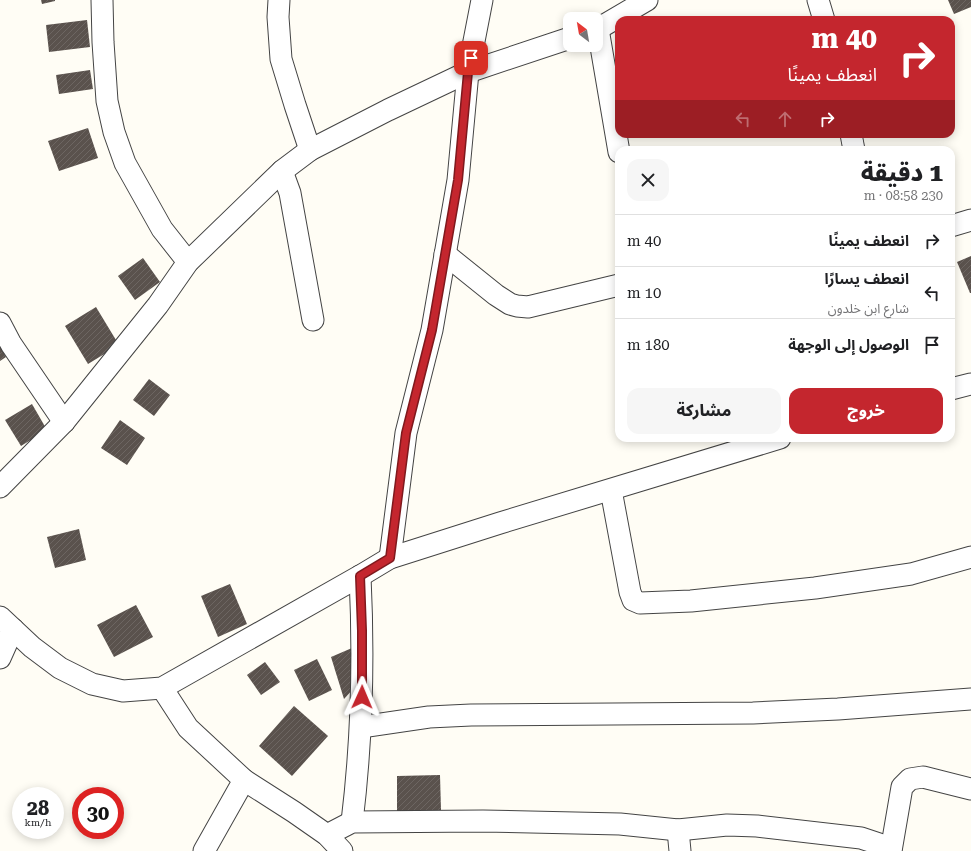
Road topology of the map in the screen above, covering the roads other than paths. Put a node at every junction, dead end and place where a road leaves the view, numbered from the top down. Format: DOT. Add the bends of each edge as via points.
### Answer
graph roads {
  1 [pos="102,0"];
  2 [pos="279,0"];
  3 [pos="482,0"];
  4 [pos="647,0"];
  5 [pos="818,0"];
  6 [pos="619,16"];
  7 [pos="823,16"];
  8 [pos="615,19"];
  9 [pos="603,26"];
  10 [pos="563,40"];
  11 [pos="601,52"];
  12 [pos="468,72"];
  13 [pos="615,130"];
  14 [pos="310,150"];
  15 [pos="282,171"];
  16 [pos="971,220"];
  17 [pos="955,225"];
  18 [pos="445,254"];
  19 [pos="188,262"];
  20 [pos="615,286"];
  21 [pos="313,320"];
  22 [pos="0,323"];
  23 [pos="971,384"];
  24 [pos="955,388"];
  25 [pos="64,422"];
  26 [pos="767,442"];
  27 [pos="0,488"];
  28 [pos="611,490"];
  29 [pos="971,557"];
  30 [pos="390,558"];
  31 [pos="360,576"];
  32 [pos="6,623"];
  33 [pos="0,658"];
  34 [pos="162,688"];
  35 [pos="971,699"];
  36 [pos="361,727"];
  37 [pos="244,780"];
  38 [pos="971,789"];
  39 [pos="352,822"];
  40 [pos="678,830"];
  41 [pos="327,835"];
  42 [pos="891,850"];
  43 [pos="204,851"];
  44 [pos="342,851"];
  45 [pos="680,851"];
  1 -- 19 [label="street" via="107,101 125,163 162,229"];
  2 -- 14 [label="street" via="281,60"];
  3 -- 12 [label="street"];
  4 -- 6 [label="street"];
  5 -- 7 [label="street"];
  8 -- 9 [label="street"];
  10 -- 12 [label="street"];
  11 -- 13 [label="street"];
  12 -- 14 [label="street"];
  12 -- 18 [label="street" via="458,180"];
  14 -- 15 [label="street"];
  15 -- 19 [label="street"];
  15 -- 21 [label="street" via="290,193"];
  16 -- 17 [label="street"];
  18 -- 20 [label="street" via="496,296 517,306 528,307"];
  18 -- 30 [label="street" via="432,330 406,433"];
  19 -- 25 [label="street" via="158,305"];
  22 -- 25 [label="street" via="11,344"];
  23 -- 24 [label="street"];
  25 -- 27 [label="street"];
  26 -- 28 [label="street"];
  28 -- 29 [label="street" via="630,592 633,600 640,603 691,601 815,588 910,574"];
  28 -- 30 [label="street"];
  30 -- 31 [label="street"];
  31 -- 34 [label="street"];
  31 -- 36 [label="street"];
  32 -- 33 [label="street"];
  32 -- 34 [label="street" via="60,668 92,684 123,691"];
  34 -- 37 [label="street" via="188,728"];
  35 -- 36 [label="street" via="753,713 429,716"];
  36 -- 39 [label="street"];
  37 -- 41 [label="street"];
  37 -- 43 [label="street"];
  38 -- 42 [label="street" via="923,777 910,779 902,787"];
  39 -- 40 [label="street" via="483,821 612,824"];
  39 -- 41 [label="street"];
  40 -- 42 [label="street" via="727,825 757,826 861,838"];
  40 -- 45 [label="street"];
  41 -- 44 [label="street"];
}
